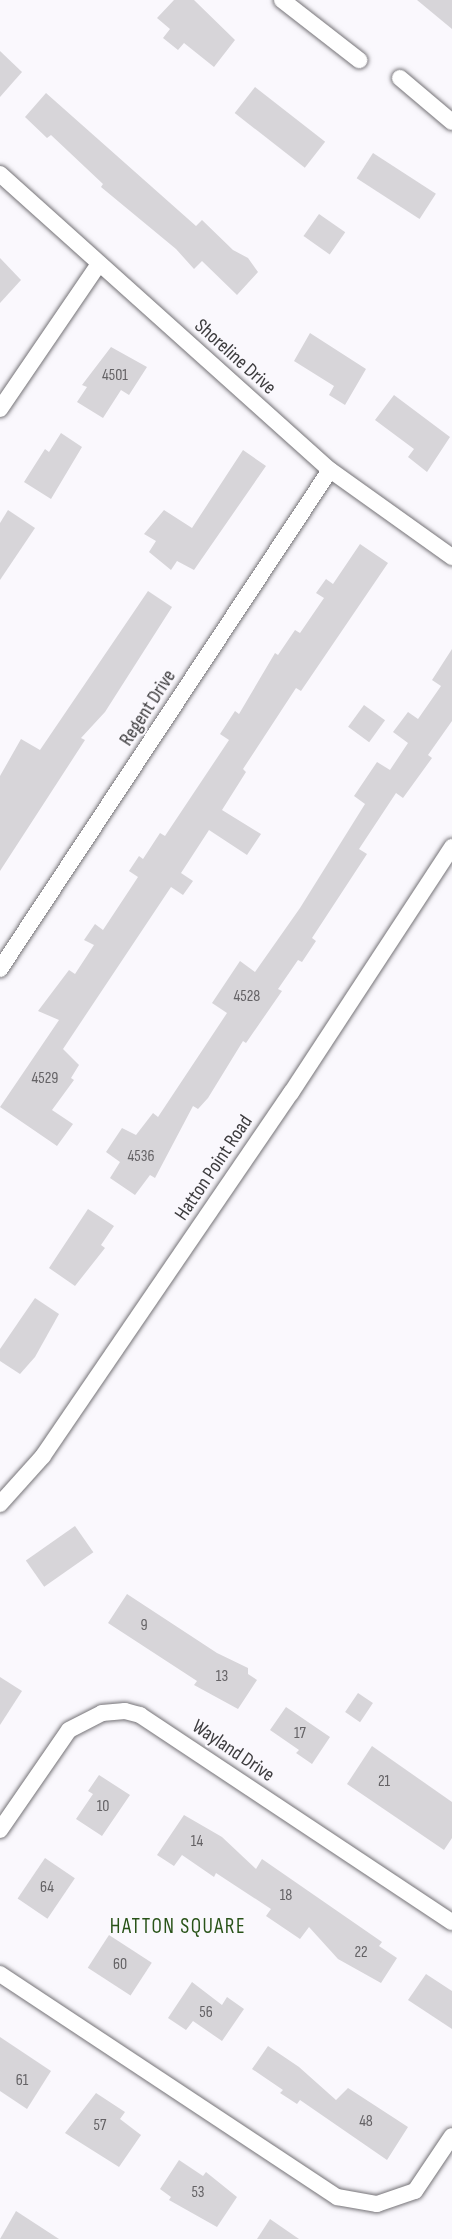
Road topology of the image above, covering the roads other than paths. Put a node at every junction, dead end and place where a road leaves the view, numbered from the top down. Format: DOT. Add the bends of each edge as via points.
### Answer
graph roads {
  1 [pos="283,1"];
  2 [pos="359,60"];
  3 [pos="400,78"];
  4 [pos="452,122"];
  5 [pos="0,174"];
  6 [pos="99,264"];
  7 [pos="0,409"];
  8 [pos="330,470"];
  9 [pos="452,557"];
  10 [pos="452,847"];
  11 [pos="0,969"];
  12 [pos="0,1504"];
  13 [pos="5,1812"];
  14 [pos="0,1830"];
  15 [pos="452,1922"];
  16 [pos="0,1974"];
  17 [pos="452,2136"];
  1 -- 2 [label="street"];
  3 -- 4 [label="street"];
  5 -- 6 [label="street, Shoreline Drive"];
  6 -- 7 [label="street"];
  6 -- 8 [label="street, Shoreline Drive"];
  8 -- 9 [label="street, Shoreline Drive"];
  8 -- 11 [label="street, Regent Drive"];
  10 -- 12 [label="street, Hatton Point Road" via="291,1093 50,1446"];
  13 -- 14 [label="street, Wayland Drive"];
  13 -- 15 [label="street, Wayland Drive" via="69,1730 93,1716 125,1711 140,1715"];
  16 -- 17 [label="street" via="337,2197 377,2204 415,2191"];
}
